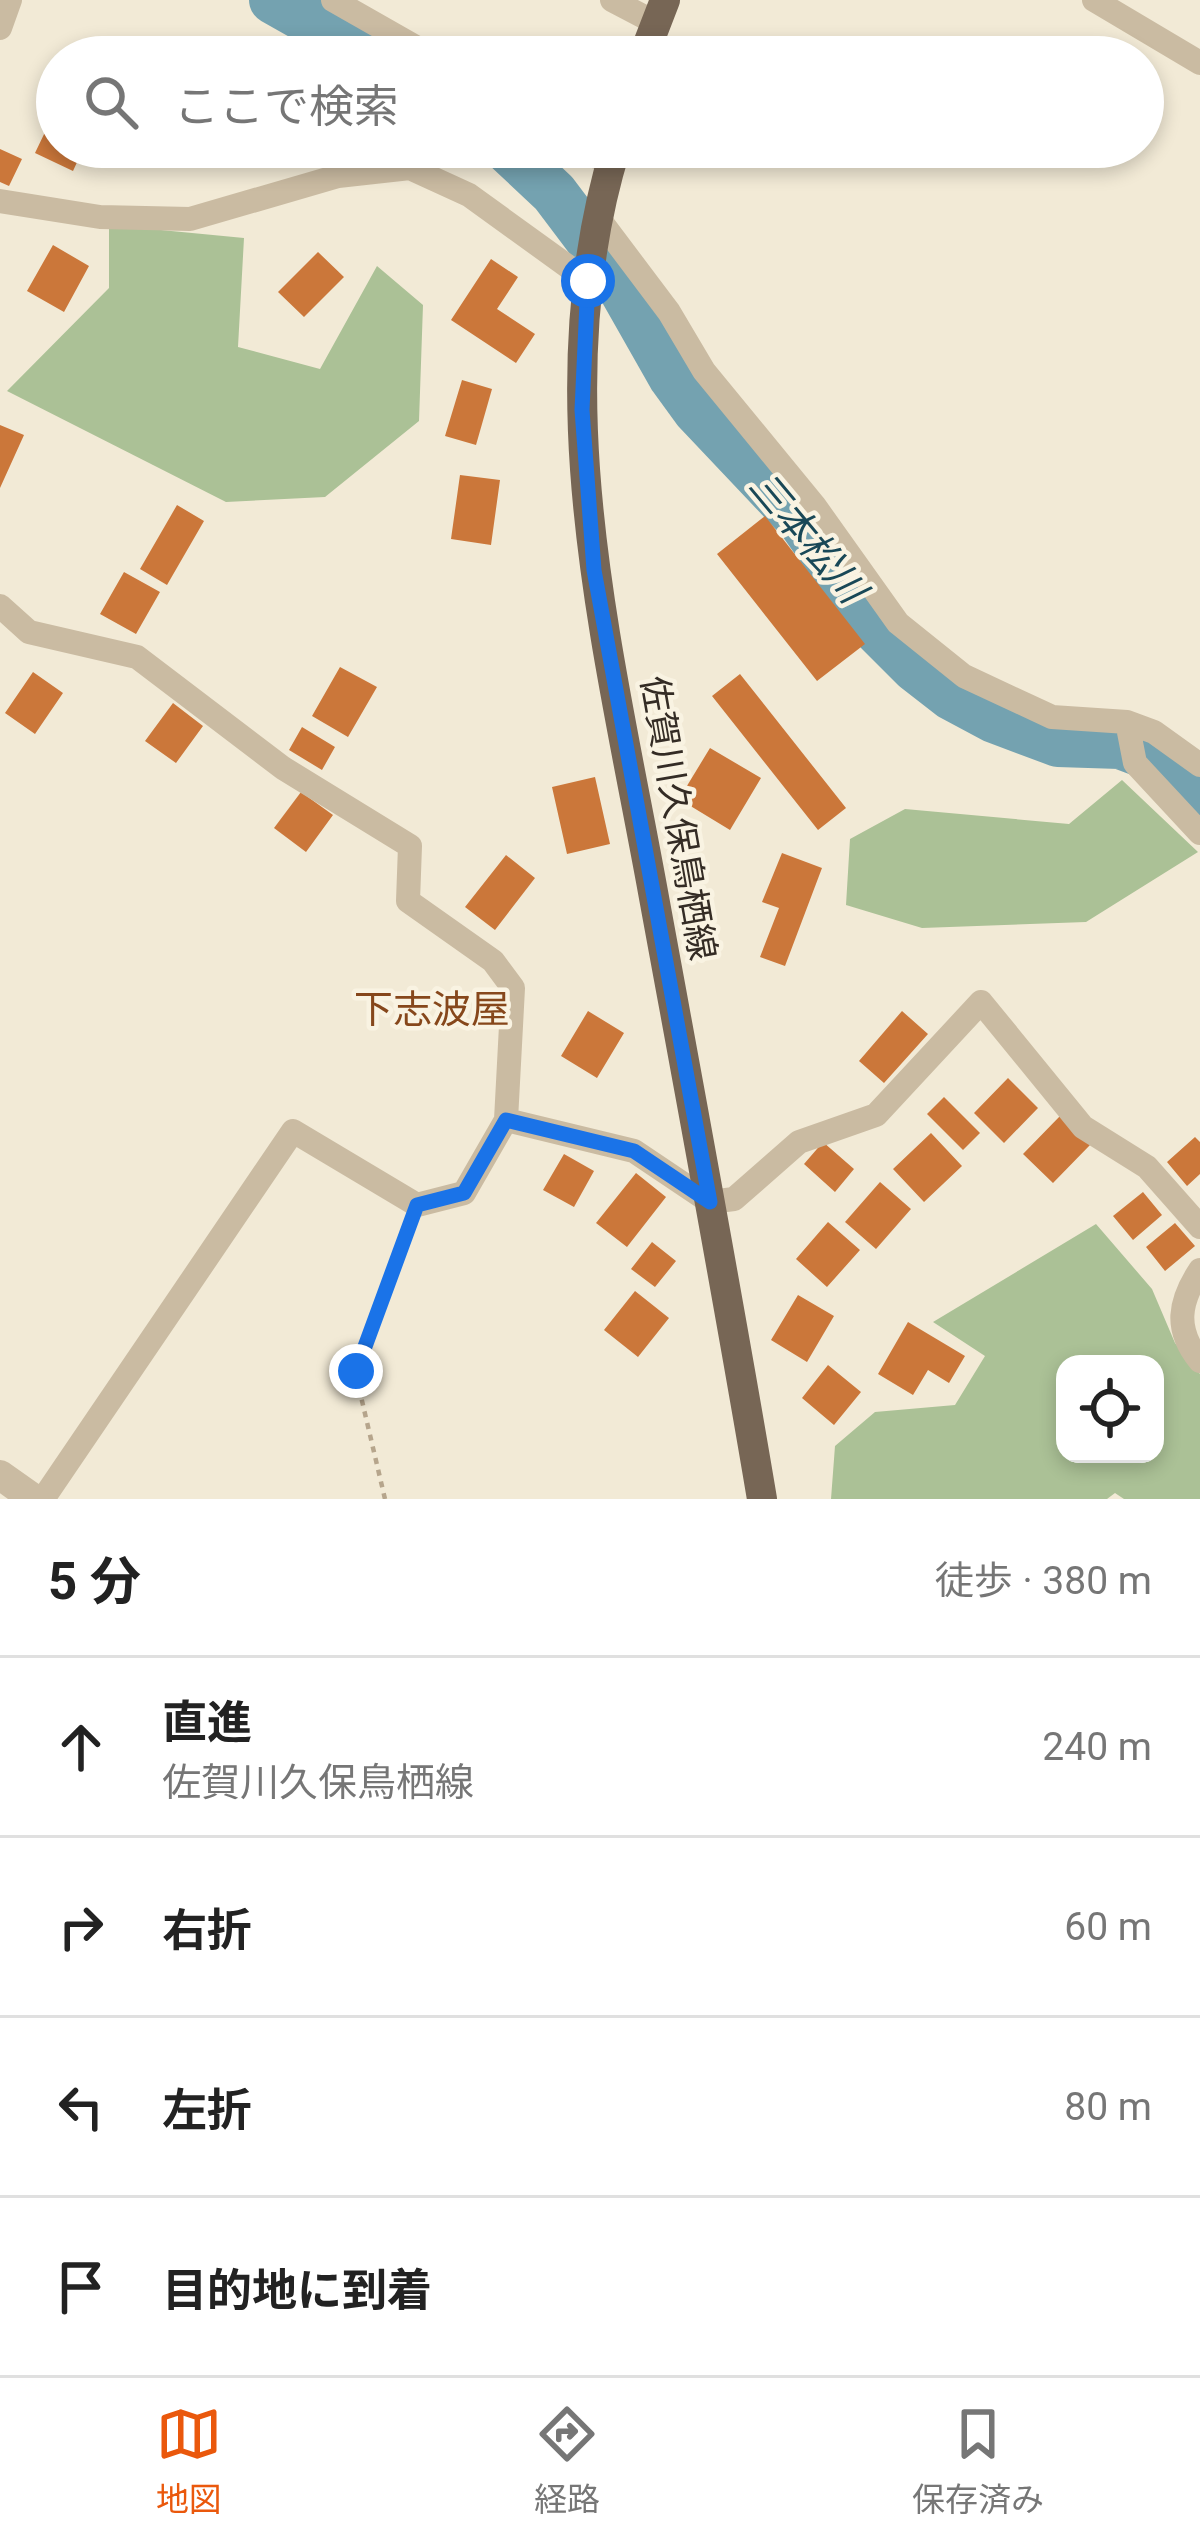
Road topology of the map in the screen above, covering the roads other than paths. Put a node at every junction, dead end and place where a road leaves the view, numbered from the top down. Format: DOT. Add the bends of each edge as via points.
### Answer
graph roads {
  1 [pos="10,0"];
  2 [pos="333,0"];
  3 [pos="612,0"];
  4 [pos="1094,0"];
  5 [pos="659,11"];
  6 [pos="0,28"];
  7 [pos="397,36"];
  8 [pos="1155,36"];
  9 [pos="1164,42"];
  10 [pos="1200,63"];
  11 [pos="610,168"];
  12 [pos="0,201"];
  13 [pos="599,219"];
  14 [pos="588,281"];
  15 [pos="0,606"];
  16 [pos="1127,722"];
  17 [pos="1200,765"];
  18 [pos="1200,833"];
  19 [pos="506,1120"];
  20 [pos="710,1202"];
  21 [pos="1200,1227"];
  22 [pos="1200,1270"];
  23 [pos="1200,1361"];
  24 [pos="0,1475"];
  25 [pos="39,1499"];
  26 [pos="762,1499"];
  1 -- 6 [label="street"];
  2 -- 7 [label="street"];
  3 -- 5 [label="street"];
  4 -- 8 [label="street"];
  9 -- 10 [label="street"];
  11 -- 13 [label="main road, 佐賀川久保鳥栖線"];
  12 -- 14 [label="street" via="100,217 190,219 338,176 410,168 469,195"];
  13 -- 14 [label="main road, 佐賀川久保鳥栖線"];
  13 -- 16 [label="street" via="704,371 898,623 964,676 1052,717"];
  14 -- 20 [label="main road, 佐賀川久保鳥栖線" via="582,410 594,570"];
  15 -- 19 [label="street" via="28,632 137,657 283,768 410,846 408,902 494,961 513,988"];
  16 -- 17 [label="street"];
  16 -- 18 [label="street" via="1135,764"];
  19 -- 20 [label="street" via="634,1151"];
  19 -- 25 [label="street" via="464,1193 417,1205 293,1131"];
  20 -- 21 [label="street" via="734,1199 799,1142 876,1115 981,1002 1083,1127 1148,1167"];
  20 -- 26 [label="main road, 佐賀川久保鳥栖線"];
  22 -- 23 [label="street" via="1180,1318"];
  24 -- 25 [label="street"];
}
